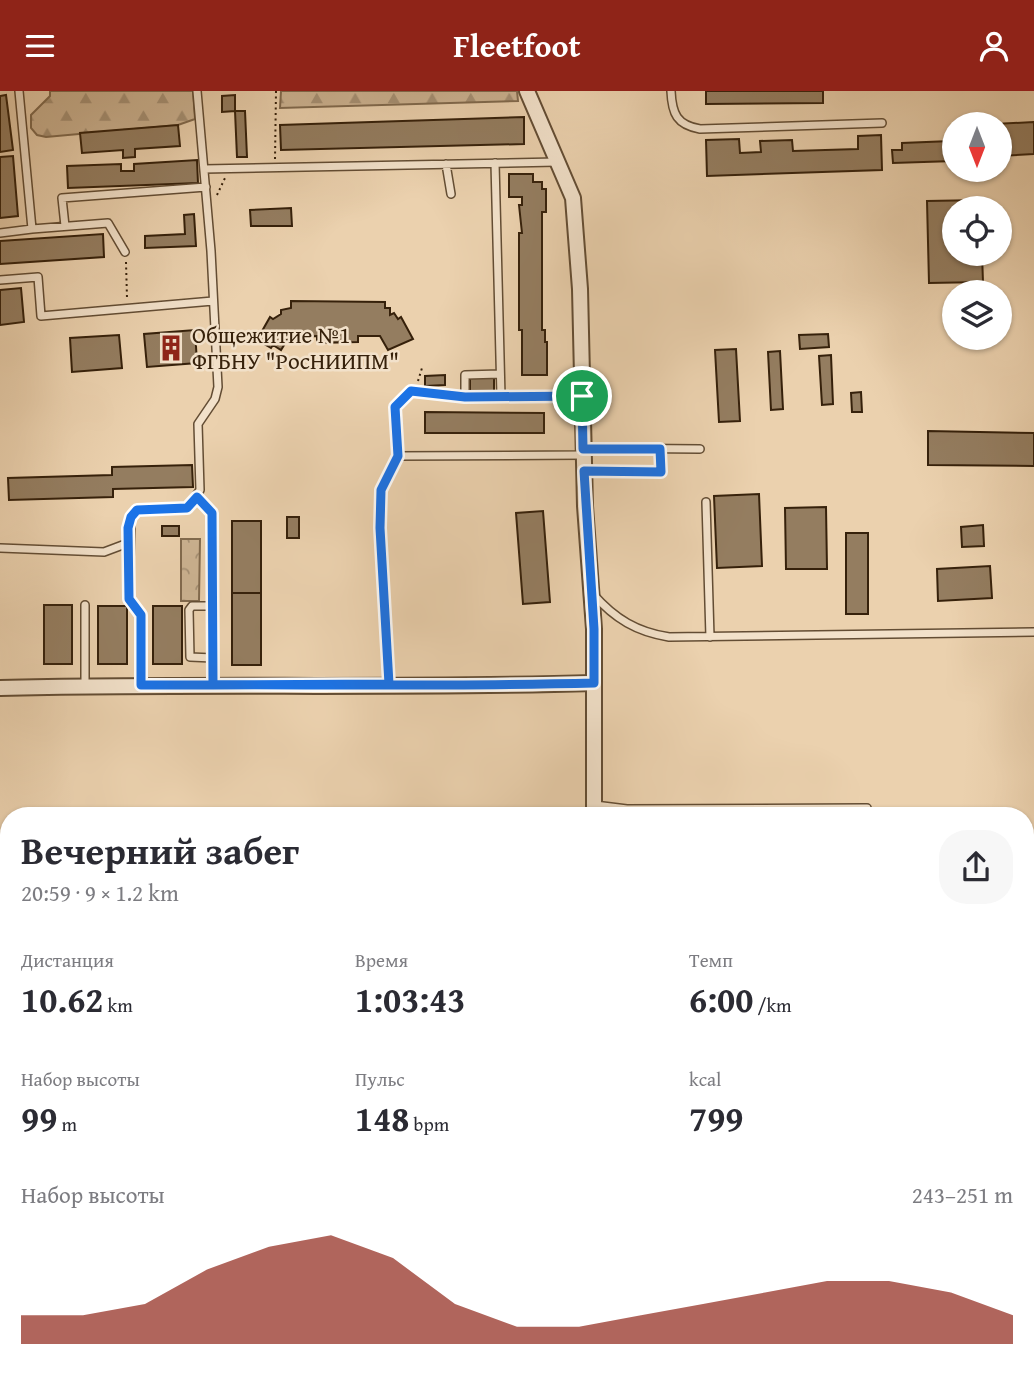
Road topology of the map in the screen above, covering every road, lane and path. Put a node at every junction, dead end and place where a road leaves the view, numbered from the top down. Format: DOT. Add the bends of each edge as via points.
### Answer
graph roads {
  1 [pos="19,91"];
  2 [pos="197,91"];
  3 [pos="276,91"];
  4 [pos="527,91"];
  5 [pos="671,91"];
  6 [pos="882,123"];
  7 [pos="557,162"];
  8 [pos="495,163"];
  9 [pos="446,164"];
  10 [pos="275,167"];
  11 [pos="229,168"];
  12 [pos="204,169"];
  13 [pos="205,187"];
  14 [pos="451,194"];
  15 [pos="207,207"];
  16 [pos="65,226"];
  17 [pos="32,229"];
  18 [pos="0,233"];
  19 [pos="125,252"];
  20 [pos="0,280"];
  21 [pos="213,301"];
  22 [pos="127,306"];
  23 [pos="422,368"];
  24 [pos="500,374"];
  25 [pos="411,391"];
  26 [pos="501,395"];
  27 [pos="582,396"];
  28 [pos="465,397"];
  29 [pos="660,449"];
  30 [pos="700,449"];
  31 [pos="583,452"];
  32 [pos="398,456"];
  33 [pos="584,471"];
  34 [pos="197,497"];
  35 [pos="706,502"];
  36 [pos="128,543"];
  37 [pos="0,548"];
  38 [pos="591,591"];
  39 [pos="85,605"];
  40 [pos="213,606"];
  41 [pos="1034,632"];
  42 [pos="710,637"];
  43 [pos="213,658"];
  44 [pos="594,683"];
  45 [pos="389,684"];
  46 [pos="141,685"];
  47 [pos="213,685"];
  48 [pos="85,686"];
  49 [pos="0,688"];
  50 [pos="594,807"];
  1 -- 17 [label="lane"];
  2 -- 12 [label="lane"];
  3 -- 10 [label="path"];
  4 -- 7 [label="street"];
  5 -- 6 [label="lane" via="676,118 685,126 700,129"];
  7 -- 8 [label="lane"];
  7 -- 27 [label="street" via="573,198"];
  8 -- 9 [label="lane"];
  8 -- 24 [label="lane"];
  9 -- 10 [label="lane"];
  9 -- 14 [label="lane"];
  10 -- 11 [label="lane"];
  11 -- 12 [label="lane"];
  11 -- 15 [label="path"];
  12 -- 13 [label="lane"];
  13 -- 15 [label="lane"];
  13 -- 16 [label="lane" via="62,198"];
  15 -- 21 [label="lane"];
  16 -- 17 [label="lane"];
  16 -- 19 [label="lane" via="108,223"];
  17 -- 18 [label="lane"];
  19 -- 22 [label="path"];
  20 -- 22 [label="lane" via="38,277 41,316"];
  21 -- 22 [label="lane"];
  21 -- 34 [label="lane" via="218,387 198,423"];
  23 -- 25 [label="path"];
  24 -- 26 [label="lane"];
  24 -- 28 [label="lane" via="465,375"];
  25 -- 28 [label="lane"];
  25 -- 32 [label="path" via="395,407"];
  26 -- 27 [label="lane"];
  26 -- 28 [label="lane"];
  27 -- 31 [label="street"];
  29 -- 30 [label="lane"];
  29 -- 31 [label="lane"];
  29 -- 33 [label="lane" via="661,472"];
  31 -- 32 [label="lane"];
  31 -- 33 [label="street"];
  32 -- 45 [label="path" via="381,490"];
  33 -- 38 [label="street"];
  34 -- 36 [label="lane" via="187,508 137,510 131,517"];
  34 -- 40 [label="lane" via="213,515"];
  35 -- 42 [label="lane"];
  36 -- 37 [label="lane" via="104,552"];
  36 -- 46 [label="lane" via="129,599 141,615"];
  38 -- 42 [label="lane" via="615,617 649,634"];
  38 -- 44 [label="street"];
  39 -- 48 [label="lane"];
  40 -- 43 [label="lane"];
  40 -- 43 [label="lane" via="190,607 188,621 190,657"];
  41 -- 42 [label="lane"];
  43 -- 47 [label="lane"];
  44 -- 45 [label="street"];
  44 -- 50 [label="street"];
  45 -- 47 [label="street"];
  46 -- 47 [label="street"];
  46 -- 48 [label="street"];
  48 -- 49 [label="street"];
}
